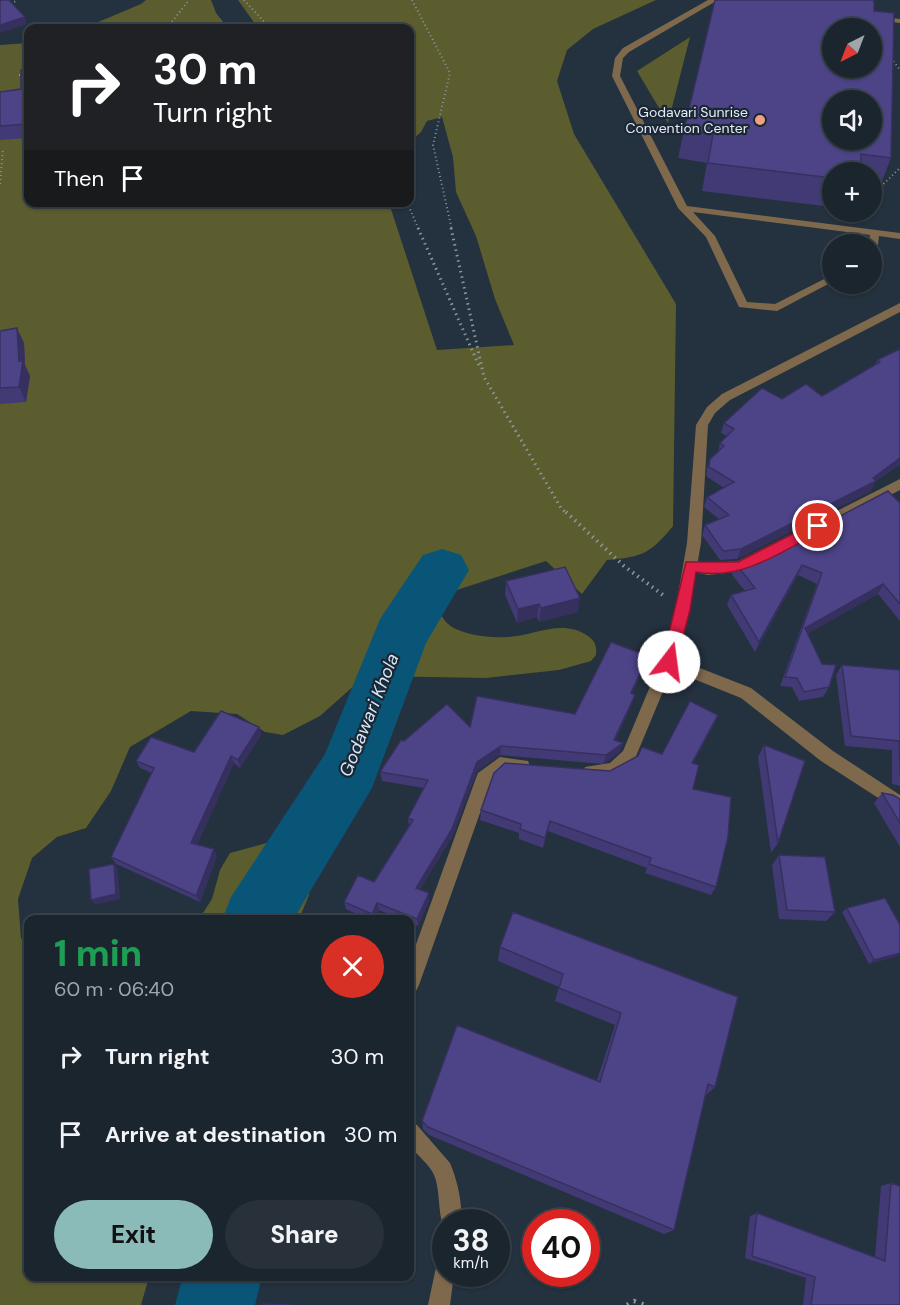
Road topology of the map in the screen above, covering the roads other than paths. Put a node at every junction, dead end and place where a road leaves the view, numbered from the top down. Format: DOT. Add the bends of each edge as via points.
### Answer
graph roads {
  1 [pos="714,0"];
  2 [pos="867,17"];
  3 [pos="900,21"];
  4 [pos="683,208"];
  5 [pos="875,233"];
  6 [pos="900,236"];
  7 [pos="822,283"];
  8 [pos="900,307"];
  9 [pos="900,484"];
  10 [pos="690,566"];
  11 [pos="669,662"];
  12 [pos="536,767"];
  13 [pos="571,770"];
  14 [pos="900,804"];
  15 [pos="414,974"];
  16 [pos="414,1137"];
  17 [pos="451,1209"];
  18 [pos="442,1287"];
  19 [pos="439,1305"];
  1 -- 4 [label="lane" via="626,50 616,67 615,76"];
  2 -- 3 [label="lane"];
  4 -- 5 [label="lane"];
  4 -- 7 [label="lane" via="710,236 743,305 777,308"];
  5 -- 6 [label="lane"];
  8 -- 10 [label="street" via="726,397 711,410 702,425"];
  9 -- 10 [label="street" via="740,567"];
  10 -- 11 [label="street"];
  11 -- 13 [label="street" via="627,760 606,773"];
  11 -- 14 [label="street" via="746,693 827,756"];
  12 -- 15 [label="street" via="500,764 484,778"];
  16 -- 17 [label="street" via="443,1170"];
  18 -- 19 [label="street"];
}
